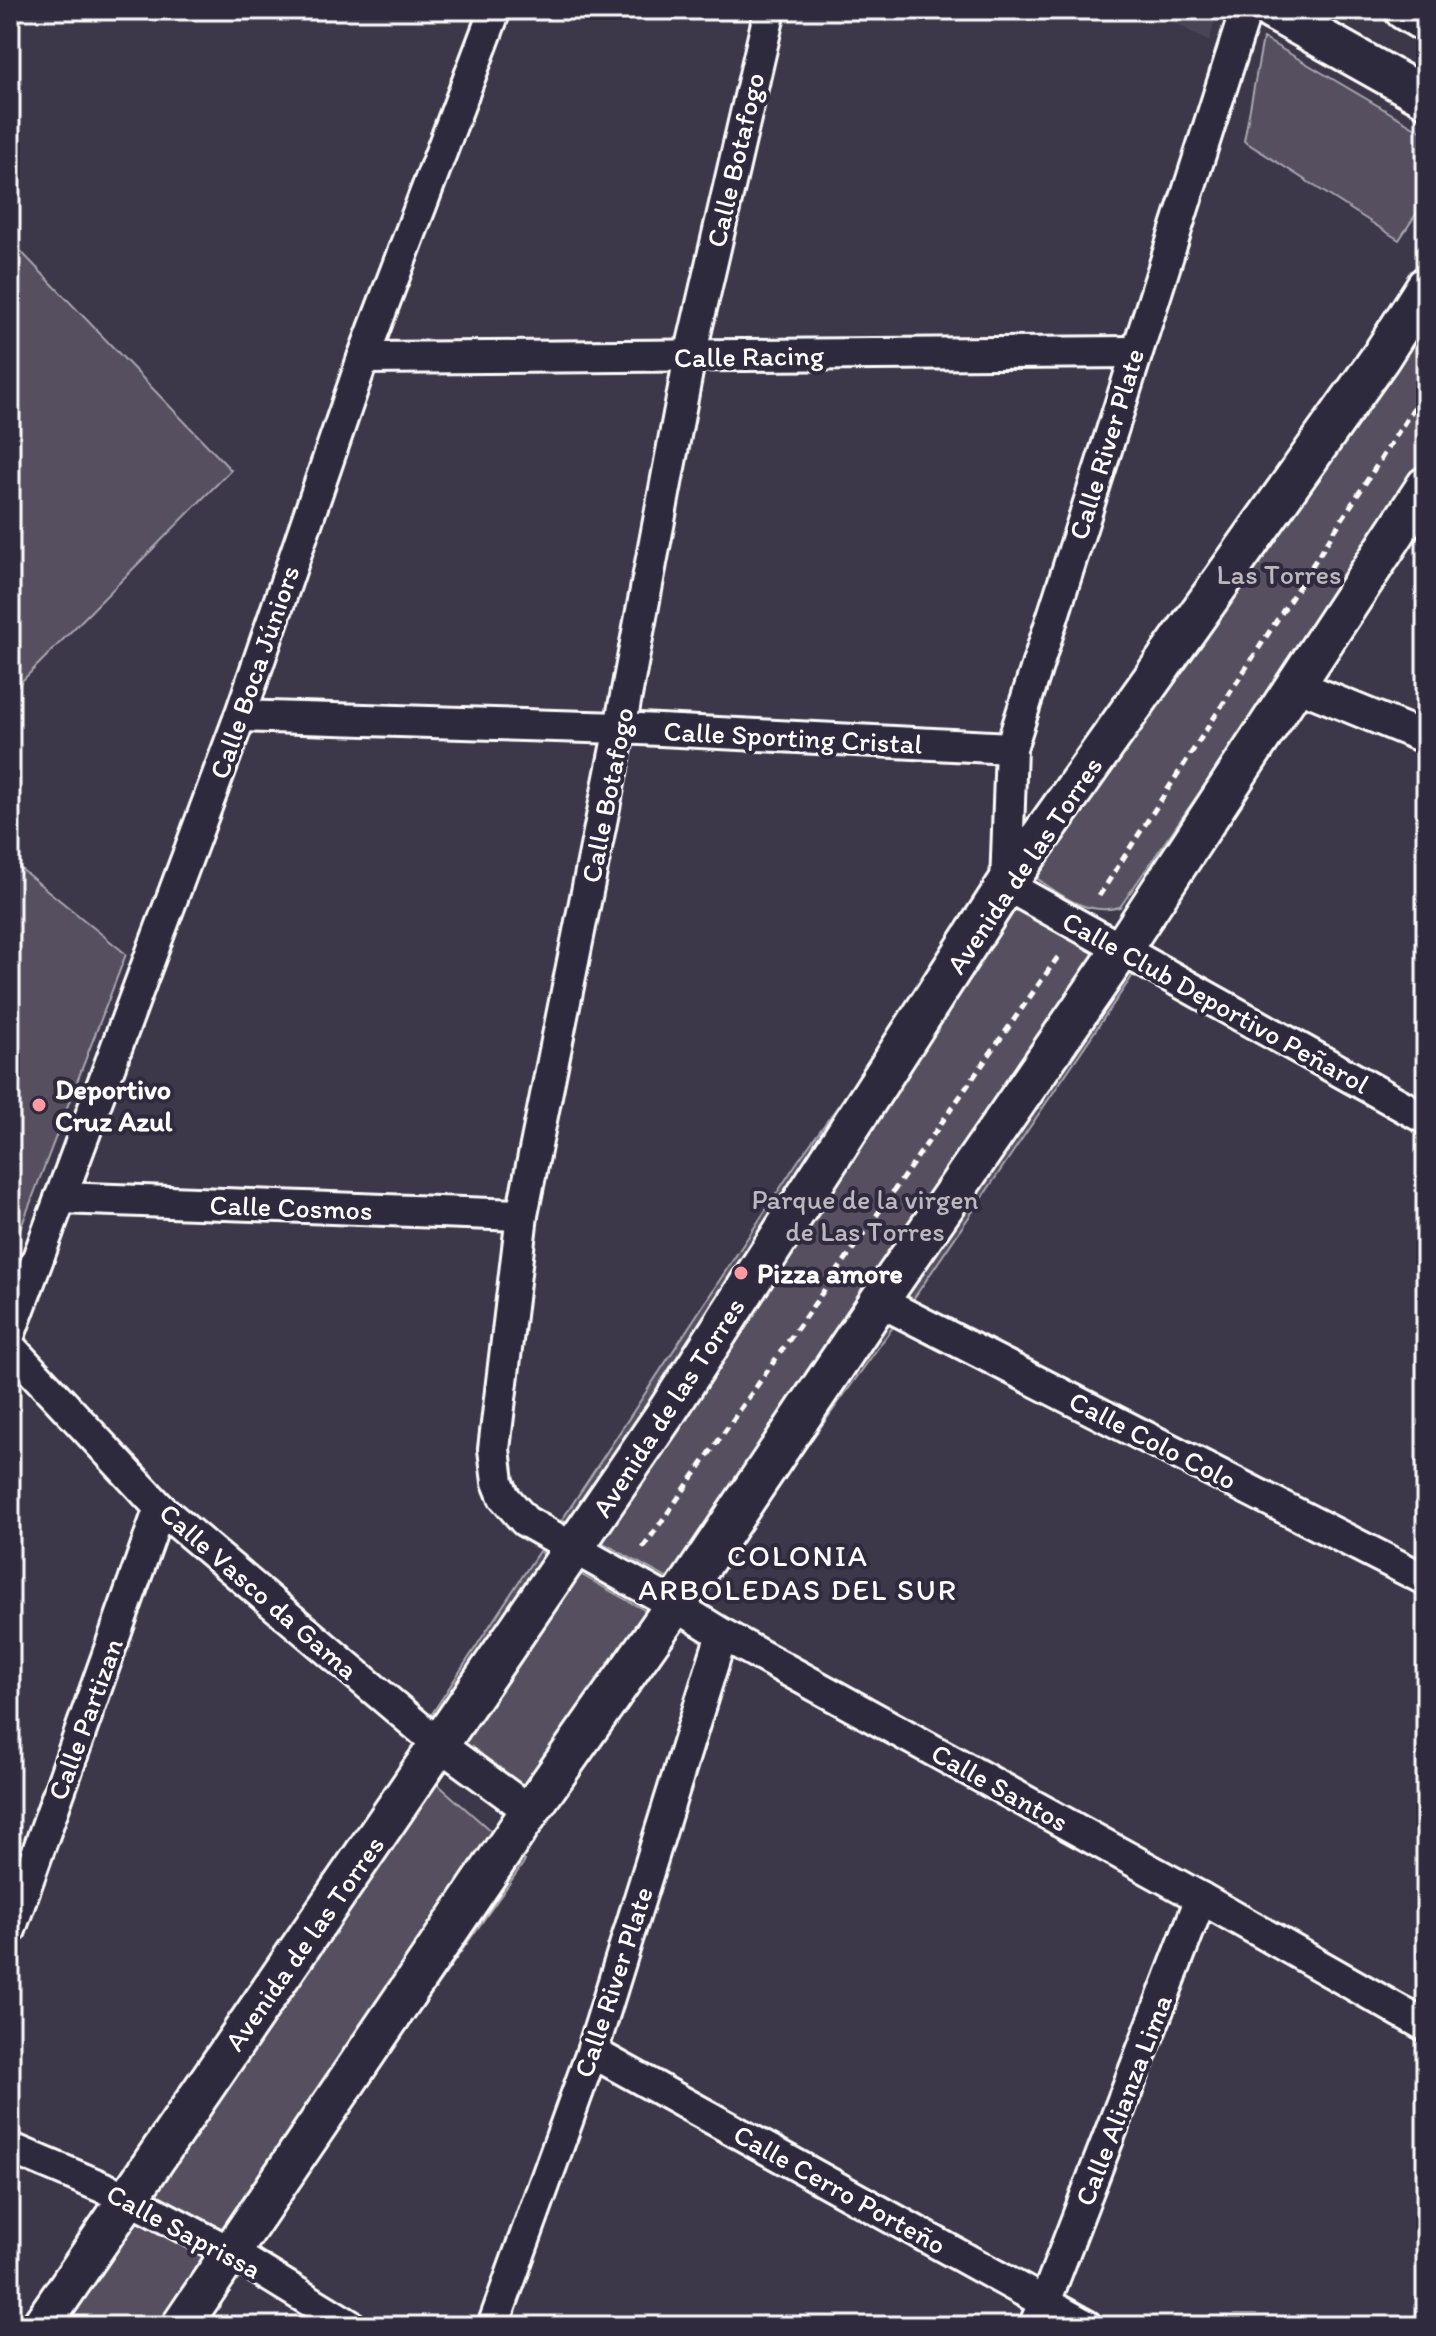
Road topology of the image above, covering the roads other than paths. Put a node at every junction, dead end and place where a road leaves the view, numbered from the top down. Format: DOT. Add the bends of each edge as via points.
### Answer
graph roads {
  1 [pos="495,10"];
  2 [pos="770,10"];
  3 [pos="1246,10"];
  4 [pos="1271,10"];
  5 [pos="1404,10"];
  6 [pos="1426,23"];
  7 [pos="1426,97"];
  8 [pos="1426,286"];
  9 [pos="1135,352"];
  10 [pos="690,356"];
  11 [pos="363,358"];
  12 [pos="1426,486"];
  13 [pos="1294,684"];
  14 [pos="240,716"];
  15 [pos="620,728"];
  16 [pos="1426,738"];
  17 [pos="1011,748"];
  18 [pos="1006,885"];
  19 [pos="1122,949"];
  20 [pos="1426,1119"];
  21 [pos="60,1198"];
  22 [pos="522,1215"];
  23 [pos="879,1301"];
  24 [pos="10,1333"];
  25 [pos="10,1347"];
  26 [pos="160,1508"];
  27 [pos="574,1548"];
  28 [pos="1426,1580"];
  29 [pos="675,1605"];
  30 [pos="722,1634"];
  31 [pos="441,1746"];
  32 [pos="530,1811"];
  33 [pos="1201,1898"];
  34 [pos="10,1930"];
  35 [pos="1426,2026"];
  36 [pos="592,2052"];
  37 [pos="10,2148"];
  38 [pos="128,2198"];
  39 [pos="232,2253"];
  40 [pos="1040,2314"];
  41 [pos="41,2326"];
  42 [pos="181,2326"];
  43 [pos="351,2326"];
  44 [pos="493,2326"];
  45 [pos="1087,2326"];
  1 -- 11 [label="street, Calle Boca Júniors"];
  2 -- 10 [label="street, Calle Botafogo"];
  3 -- 9 [label="street, Calle River Plate"];
  4 -- 7 [label="street"];
  5 -- 6 [label="street"];
  8 -- 18 [label="street, Avenida de las Torres"];
  9 -- 10 [label="street, Calle Racing"];
  9 -- 17 [label="street, Calle River Plate"];
  10 -- 11 [label="street, Calle Racing"];
  10 -- 15 [label="street, Calle Botafogo"];
  11 -- 14 [label="street, Calle Boca Júniors"];
  12 -- 13 [label="street"];
  13 -- 16 [label="street"];
  13 -- 19 [label="street"];
  14 -- 15 [label="street, Calle Sporting Cristal"];
  14 -- 21 [label="street, Calle Boca Júniors"];
  15 -- 17 [label="street, Calle Sporting Cristal"];
  15 -- 22 [label="street, Calle Botafogo"];
  17 -- 18 [label="street, Calle River Plate"];
  18 -- 19 [label="street, Calle Club Deportivo Peñarol"];
  18 -- 27 [label="street, Avenida de las Torres"];
  19 -- 20 [label="street, Calle Club Deportivo Peñarol"];
  19 -- 23 [label="street"];
  21 -- 22 [label="street, Calle Cosmos"];
  21 -- 24 [label="street, Calle Boca Júniors"];
  22 -- 27 [label="street, Calle Botafogo" via="494,1465 504,1497 525,1521"];
  23 -- 28 [label="street, Calle Colo Colo"];
  23 -- 29 [label="street"];
  25 -- 26 [label="street, Calle Vasco da Gama"];
  26 -- 31 [label="street, Calle Vasco da Gama"];
  26 -- 34 [label="street, Calle Partizan"];
  27 -- 29 [label="street, Calle Santos"];
  27 -- 31 [label="street, Avenida de las Torres"];
  29 -- 30 [label="street, Calle Santos"];
  29 -- 32 [label="street"];
  30 -- 33 [label="street, Calle Santos"];
  30 -- 36 [label="street, Calle River Plate"];
  31 -- 32 [label="street, Calle Vasco da Gama"];
  31 -- 38 [label="street, Avenida de las Torres"];
  32 -- 39 [label="street"];
  33 -- 35 [label="street, Calle Santos"];
  33 -- 40 [label="street, Calle Alianza Lima"];
  36 -- 40 [label="street, Calle Cerro Porteño"];
  36 -- 44 [label="street, Calle River Plate"];
  37 -- 38 [label="street, Calle Saprissa"];
  38 -- 39 [label="street, Calle Saprissa"];
  38 -- 41 [label="street, Avenida de las Torres"];
  39 -- 42 [label="street"];
  39 -- 43 [label="street, Calle Saprissa"];
  40 -- 45 [label="street, Calle Cerro Porteño"];
}
